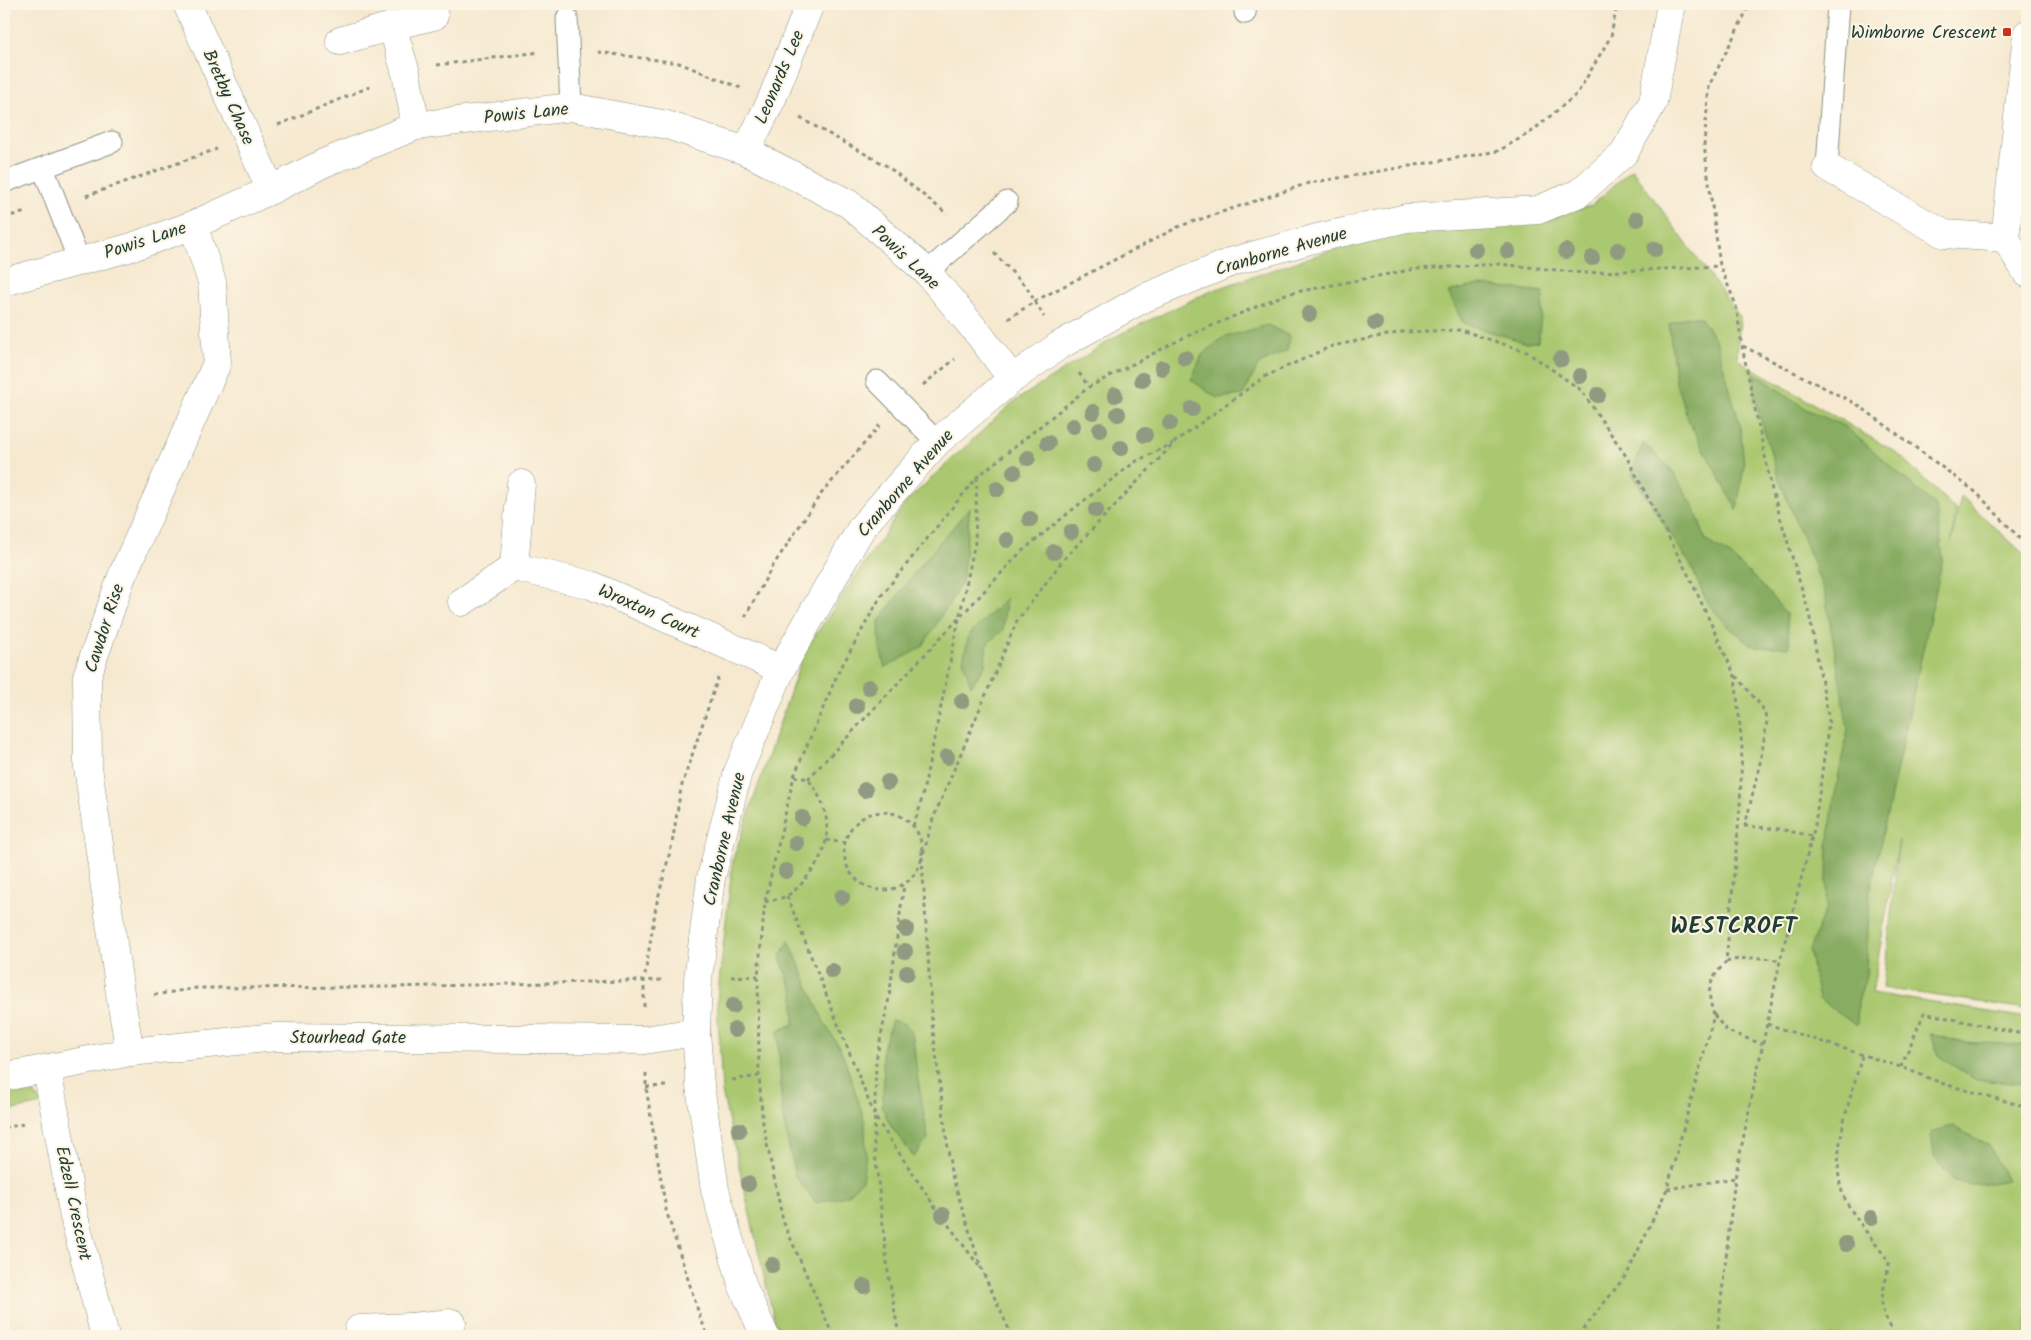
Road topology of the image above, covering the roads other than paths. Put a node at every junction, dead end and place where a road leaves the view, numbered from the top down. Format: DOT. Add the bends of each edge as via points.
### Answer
graph roads {
  1 [pos="187,4"];
  2 [pos="810,4"];
  3 [pos="1671,4"];
  4 [pos="1838,4"];
  5 [pos="434,16"];
  6 [pos="567,18"];
  7 [pos="392,26"];
  8 [pos="2027,34"];
  9 [pos="340,41"];
  10 [pos="571,107"];
  11 [pos="416,126"];
  12 [pos="112,142"];
  13 [pos="746,151"];
  14 [pos="1827,167"];
  15 [pos="43,168"];
  16 [pos="4,182"];
  17 [pos="271,190"];
  18 [pos="1006,202"];
  19 [pos="192,225"];
  20 [pos="2005,238"];
  21 [pos="79,261"];
  22 [pos="927,272"];
  23 [pos="2027,273"];
  24 [pos="4,282"];
  25 [pos="1012,379"];
  26 [pos="877,381"];
  27 [pos="937,442"];
  28 [pos="521,484"];
  29 [pos="514,567"];
  30 [pos="462,602"];
  31 [pos="781,669"];
  32 [pos="696,1032"];
  33 [pos="130,1052"];
  34 [pos="47,1069"];
  35 [pos="4,1077"];
  36 [pos="452,1323"];
  37 [pos="359,1329"];
  38 [pos="412,1331"];
  39 [pos="105,1336"];
  40 [pos="765,1336"];
  1 -- 17 [label="street, Bretby Chase"];
  2 -- 13 [label="street, Leonards Lee" via="771,101"];
  3 -- 25 [label="street, Cranborne Avenue" via="1653,102 1624,153 1579,193 1538,210 1407,218 1234,261 1142,299 1060,345"];
  4 -- 14 [label="lane"];
  5 -- 7 [label="street"];
  6 -- 10 [label="lane"];
  7 -- 9 [label="street"];
  7 -- 11 [label="street" via="406,72"];
  8 -- 20 [label="street"];
  10 -- 11 [label="street, Powis Lane"];
  10 -- 13 [label="street, Powis Lane" via="667,125"];
  11 -- 17 [label="street, Powis Lane" via="324,163"];
  12 -- 15 [label="lane"];
  13 -- 22 [label="street, Powis Lane" via="849,204"];
  14 -- 20 [label="street" via="1944,234"];
  15 -- 16 [label="lane"];
  15 -- 21 [label="lane"];
  17 -- 19 [label="street, Powis Lane"];
  18 -- 22 [label="lane"];
  19 -- 21 [label="street, Powis Lane"];
  19 -- 33 [label="street, Cawdor Rise" via="212,282 217,364 122,576 87,676 88,767"];
  20 -- 23 [label="street"];
  21 -- 24 [label="street, Powis Lane"];
  22 -- 25 [label="street, Powis Lane" via="982,337"];
  25 -- 27 [label="street, Cranborne Avenue"];
  26 -- 27 [label="lane"];
  27 -- 31 [label="street, Cranborne Avenue" via="862,527"];
  28 -- 29 [label="street"];
  29 -- 30 [label="street"];
  29 -- 31 [label="street, Wroxton Court" via="591,586"];
  31 -- 32 [label="street, Cranborne Avenue" via="738,772 711,878 698,979"];
  32 -- 33 [label="street, Stourhead Gate" via="644,1040 276,1037"];
  32 -- 40 [label="street, Cranborne Avenue" via="715,1190 743,1287"];
  33 -- 34 [label="street, Stourhead Gate"];
  34 -- 35 [label="street, Stourhead Gate"];
  34 -- 39 [label="street, Edzell Crescent" via="74,1217"];
  36 -- 38 [label="street"];
  37 -- 38 [label="street"];
}
